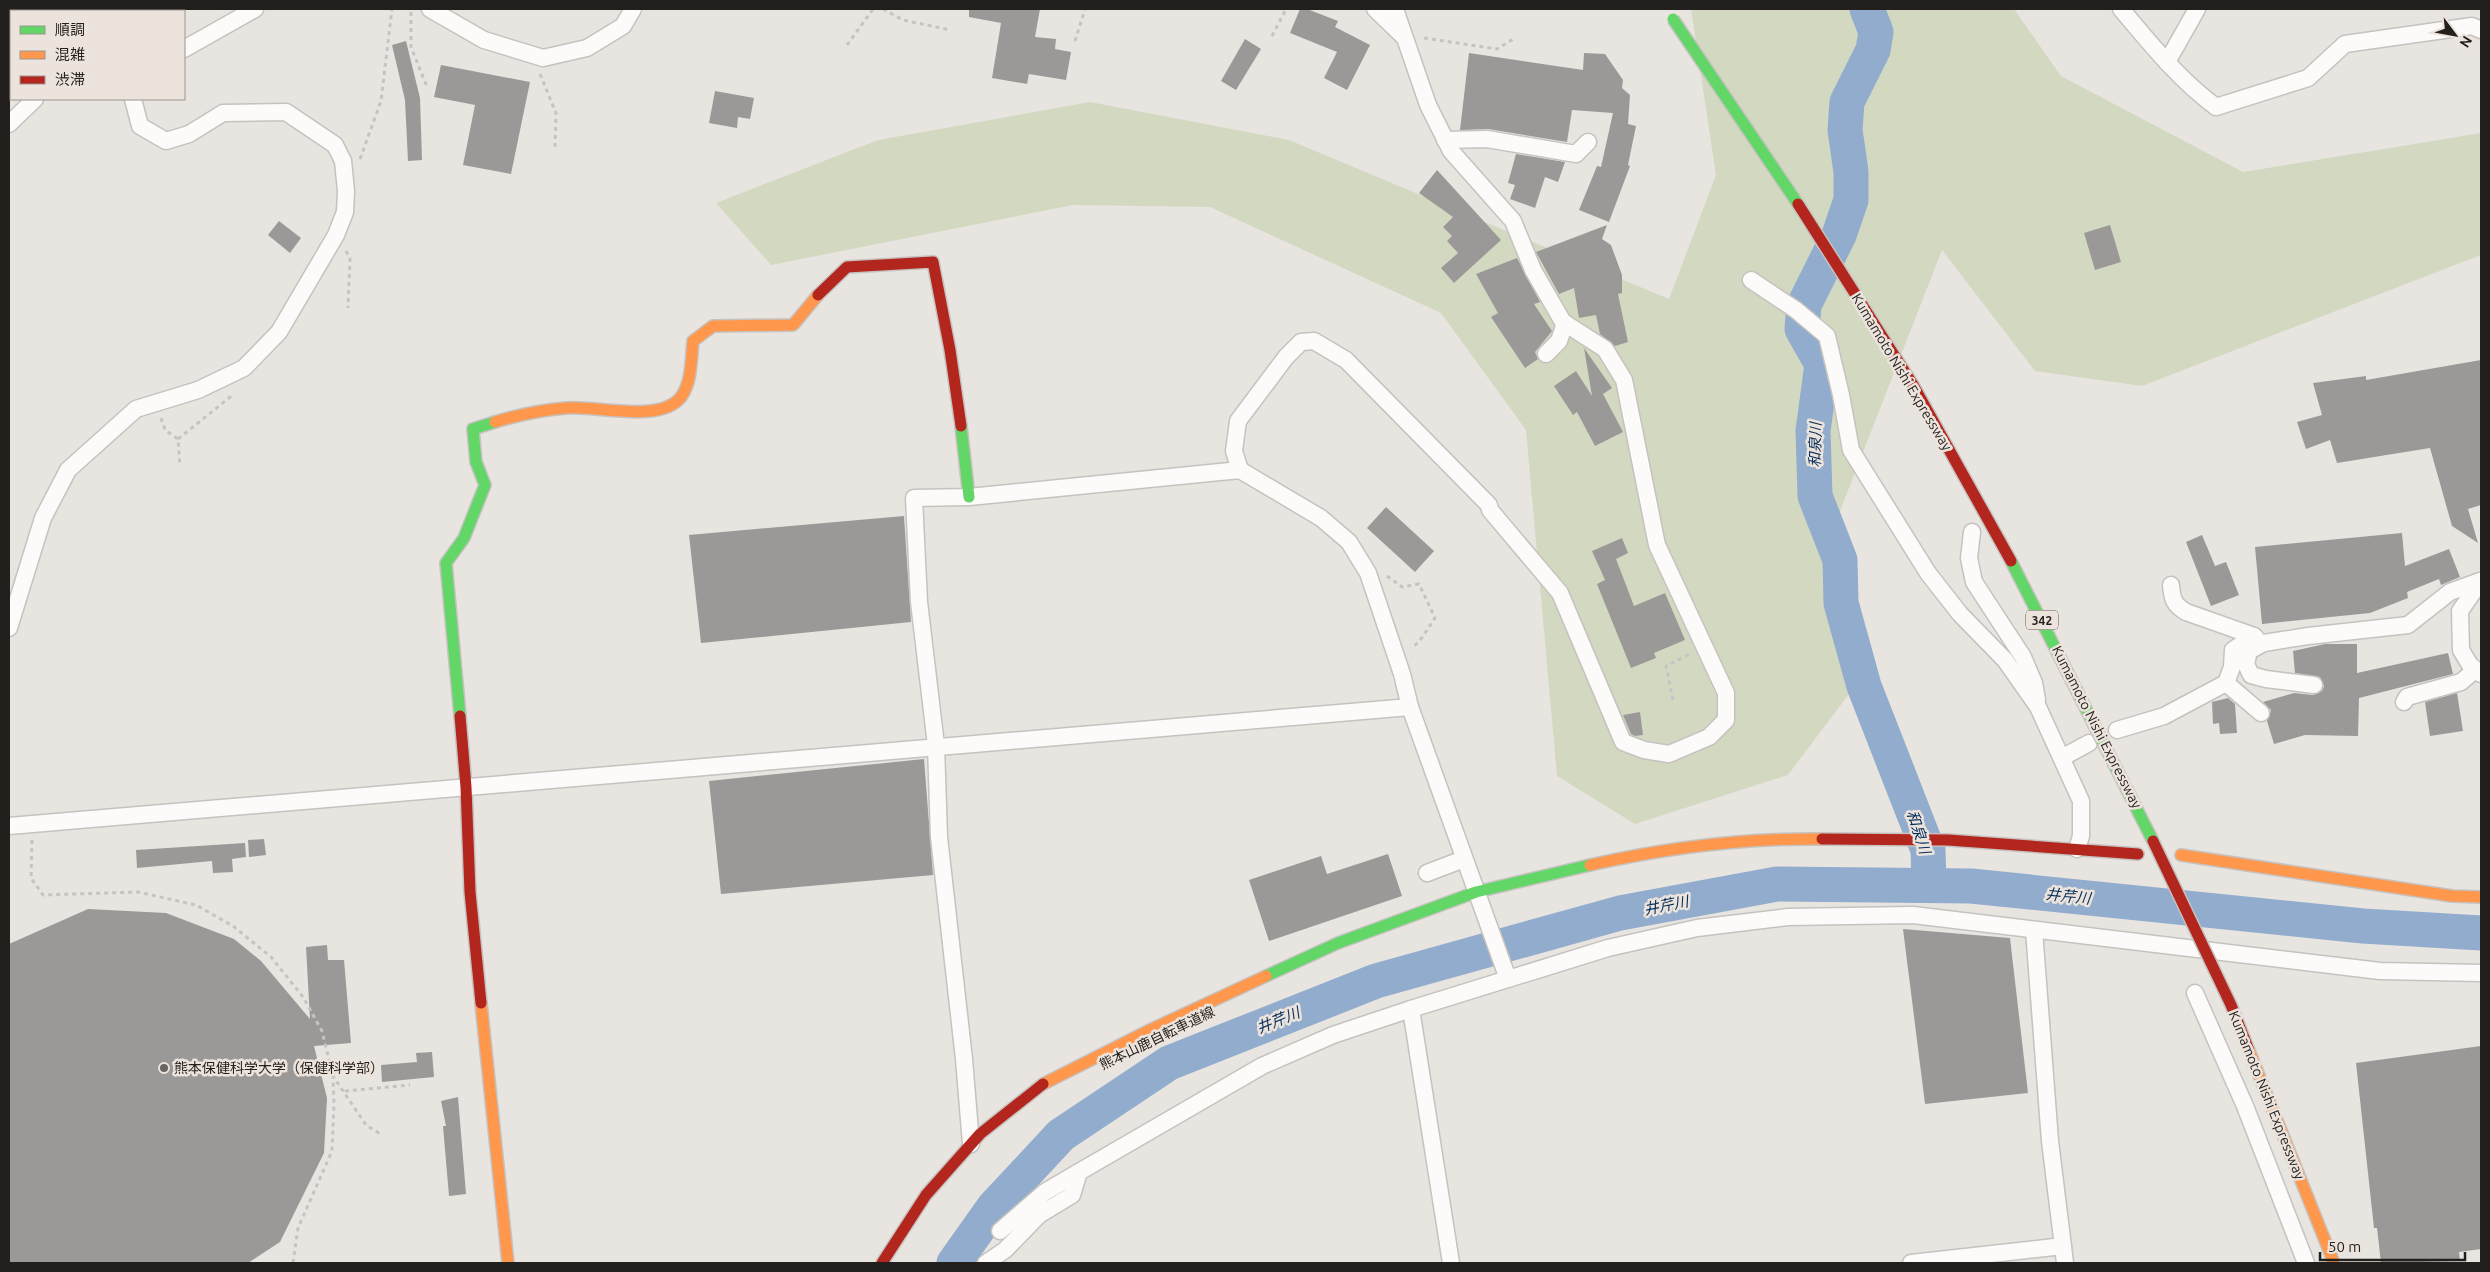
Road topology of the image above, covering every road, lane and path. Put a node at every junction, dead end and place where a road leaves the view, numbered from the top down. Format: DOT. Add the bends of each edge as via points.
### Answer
graph roads {
  1 [pos="255,9"];
  2 [pos="392,9"];
  3 [pos="412,9"];
  4 [pos="430,9"];
  5 [pos="633,9"];
  6 [pos="872,9"];
  7 [pos="883,9"];
  8 [pos="1085,9"];
  9 [pos="1286,9"];
  10 [pos="1375,9"];
  11 [pos="1395,9"];
  12 [pos="2121,9"];
  13 [pos="2197,9"];
  14 [pos="1673,19"];
  15 [pos="950,30"];
  16 [pos="2481,30"];
  17 [pos="1272,36"];
  18 [pos="1406,38"];
  19 [pos="1515,38"];
  20 [pos="1075,41"];
  21 [pos="847,45"];
  22 [pos="185,48"];
  23 [pos="528,54"];
  24 [pos="2167,62"];
  25 [pos="427,87"];
  26 [pos="34,100"];
  27 [pos="133,100"];
  28 [pos="9,124"];
  29 [pos="1445,140"];
  30 [pos="1588,142"];
  31 [pos="555,148"];
  32 [pos="358,166"];
  33 [pos="336,235"];
  34 [pos="1751,280"];
  35 [pos="348,308"];
  36 [pos="1565,323"];
  37 [pos="1546,354"];
  38 [pos="155,403"];
  39 [pos="180,466"];
  40 [pos="1240,470"];
  41 [pos="968,497"];
  42 [pos="1972,532"];
  43 [pos="1357,555"];
  44 [pos="2481,581"];
  45 [pos="2171,585"];
  46 [pos="9,628"];
  47 [pos="2259,640"];
  48 [pos="1704,646"];
  49 [pos="1398,660"];
  50 [pos="2478,672"];
  51 [pos="2226,683"];
  52 [pos="2314,685"];
  53 [pos="1673,700"];
  54 [pos="2404,702"];
  55 [pos="1410,706"];
  56 [pos="2038,708"];
  57 [pos="2261,713"];
  58 [pos="2117,730"];
  59 [pos="2089,743"];
  60 [pos="936,745"];
  61 [pos="2063,757"];
  62 [pos="466,787"];
  63 [pos="32,824"];
  64 [pos="9,826"];
  65 [pos="2077,849"];
  66 [pos="2138,854"];
  67 [pos="2181,854"];
  68 [pos="1464,859"];
  69 [pos="1427,873"];
  70 [pos="1476,892"];
  71 [pos="2481,897"];
  72 [pos="2034,930"];
  73 [pos="2481,973"];
  74 [pos="1508,975"];
  75 [pos="2195,993"];
  76 [pos="1411,1008"];
  77 [pos="333,1076"];
  78 [pos="410,1085"];
  79 [pos="344,1091"];
  80 [pos="382,1135"];
  81 [pos="971,1144"];
  82 [pos="1079,1172"];
  83 [pos="1000,1230"];
  84 [pos="2063,1246"];
  85 [pos="293,1263"];
  86 [pos="508,1263"];
  87 [pos="882,1263"];
  88 [pos="986,1263"];
  89 [pos="1451,1263"];
  90 [pos="1911,1263"];
  91 [pos="2065,1263"];
  92 [pos="2306,1263"];
  93 [pos="2334,1263"];
  1 -- 22 [label="street"];
  2 -- 32 [label="path" via="381,101"];
  3 -- 25 [label="path" via="411,47"];
  4 -- 23 [label="street" via="484,40"];
  5 -- 23 [label="street" via="623,26 587,48 543,58"];
  6 -- 21 [label="path"];
  7 -- 15 [label="path" via="903,20"];
  8 -- 20 [label="path"];
  9 -- 17 [label="path"];
  10 -- 18 [label="street"];
  11 -- 18 [label="street"];
  12 -- 24 [label="street"];
  13 -- 24 [label="street"];
  14 -- 93 [label="main road, Kumamoto Nishi Expressway / 342, bridge" via="1795,199 1914,385 2027,590 2129,790 2231,1005"];
  16 -- 24 [label="street" via="2472,26 2345,44 2308,78 2216,107"];
  18 -- 19 [label="path" via="1433,38 1497,49"];
  18 -- 29 [label="street" via="1428,105"];
  23 -- 31 [label="path" via="556,113"];
  26 -- 28 [label="street"];
  27 -- 33 [label="street" via="140,126 166,141 189,134 223,113 286,112 335,145 343,161 345,212"];
  29 -- 30 [label="street" via="1487,139 1576,154"];
  29 -- 36 [label="street" via="1513,221 1533,270"];
  33 -- 35 [label="path" via="350,258"];
  33 -- 38 [label="street" via="279,332 244,368 198,390"];
  34 -- 56 [label="street" via="1796,310 1827,336 1851,450 1928,573 1960,614 2005,660"];
  36 -- 37 [label="street" via="1559,341"];
  36 -- 48 [label="street" via="1605,349 1624,380 1657,546"];
  38 -- 39 [label="path" via="166,430 178,439"];
  38 -- 46 [label="street" via="136,409 68,470 43,518"];
  40 -- 41 [label="street"];
  40 -- 43 [label="street" via="1321,518 1349,542"];
  40 -- 48 [label="street" via="1234,451 1238,421 1286,356 1301,342 1314,341 1346,360 1489,505 1560,592 1623,742 1669,754 1709,737 1726,720 1726,693"];
  41 -- 60 [label="street" via="914,498 919,602"];
  41 -- 62 [label="main road" via="958,402 933,262 847,268 820,292 793,325 713,326 693,341 687,386 675,403 649,412 578,408 506,418 473,429 476,462 485,485 464,538 446,563"];
  42 -- 56 [label="street" via="1969,558 1974,582 2023,657 2034,683"];
  43 -- 49 [label="street" via="1368,573"];
  43 -- 49 [label="path" via="1402,587 1419,584 1435,618 1419,642"];
  44 -- 47 [label="street" via="2450,592 2408,625"];
  44 -- 50 [label="street" via="2460,611 2461,650 2470,666"];
  45 -- 47 [label="street" via="2171,596 2176,606"];
  47 -- 51 [label="street" via="2234,650"];
  47 -- 52 [label="street" via="2249,651 2246,664 2251,675"];
  48 -- 53 [label="path" via="1666,666"];
  49 -- 55 [label="street"];
  50 -- 54 [label="street" via="2462,682 2407,697"];
  51 -- 57 [label="street"];
  51 -- 58 [label="street" via="2164,716"];
  55 -- 60 [label="street"];
  55 -- 68 [label="street"];
  56 -- 61 [label="street"];
  59 -- 61 [label="street"];
  60 -- 62 [label="street"];
  60 -- 81 [label="street" via="939,837"];
  61 -- 65 [label="street" via="2081,801 2081,836"];
  62 -- 63 [label="street"];
  62 -- 86 [label="main road" via="470,892"];
  63 -- 64 [label="street"];
  63 -- 77 [label="path" via="31,878 43,895 138,892 196,905 233,926 271,957 304,997 322,1031"];
  65 -- 66 [label="main road"];
  65 -- 70 [label="main road" via="1948,840 1779,838 1633,855"];
  67 -- 71 [label="main road" via="2452,896"];
  68 -- 69 [label="street"];
  68 -- 70 [label="street"];
  70 -- 74 [label="street"];
  70 -- 81 [label="main road" via="1338,943 1152,1029 1038,1088"];
  72 -- 73 [label="street" via="2380,971"];
  72 -- 74 [label="street" via="1913,915 1788,918 1688,930"];
  72 -- 84 [label="street" via="2050,1141"];
  74 -- 76 [label="street"];
  75 -- 92 [label="street" via="2245,1106"];
  76 -- 82 [label="street" via="1333,1035 1262,1066"];
  76 -- 89 [label="street"];
  77 -- 79 [label="path"];
  77 -- 85 [label="path" via="332,1151 298,1228"];
  78 -- 79 [label="path"];
  79 -- 80 [label="path" via="366,1125"];
  81 -- 87 [label="main road" via="926,1195"];
  82 -- 83 [label="street" via="1045,1192"];
  82 -- 88 [label="street" via="1072,1195 1039,1215 1005,1250"];
  84 -- 90 [label="street"];
  84 -- 91 [label="street"];
}
